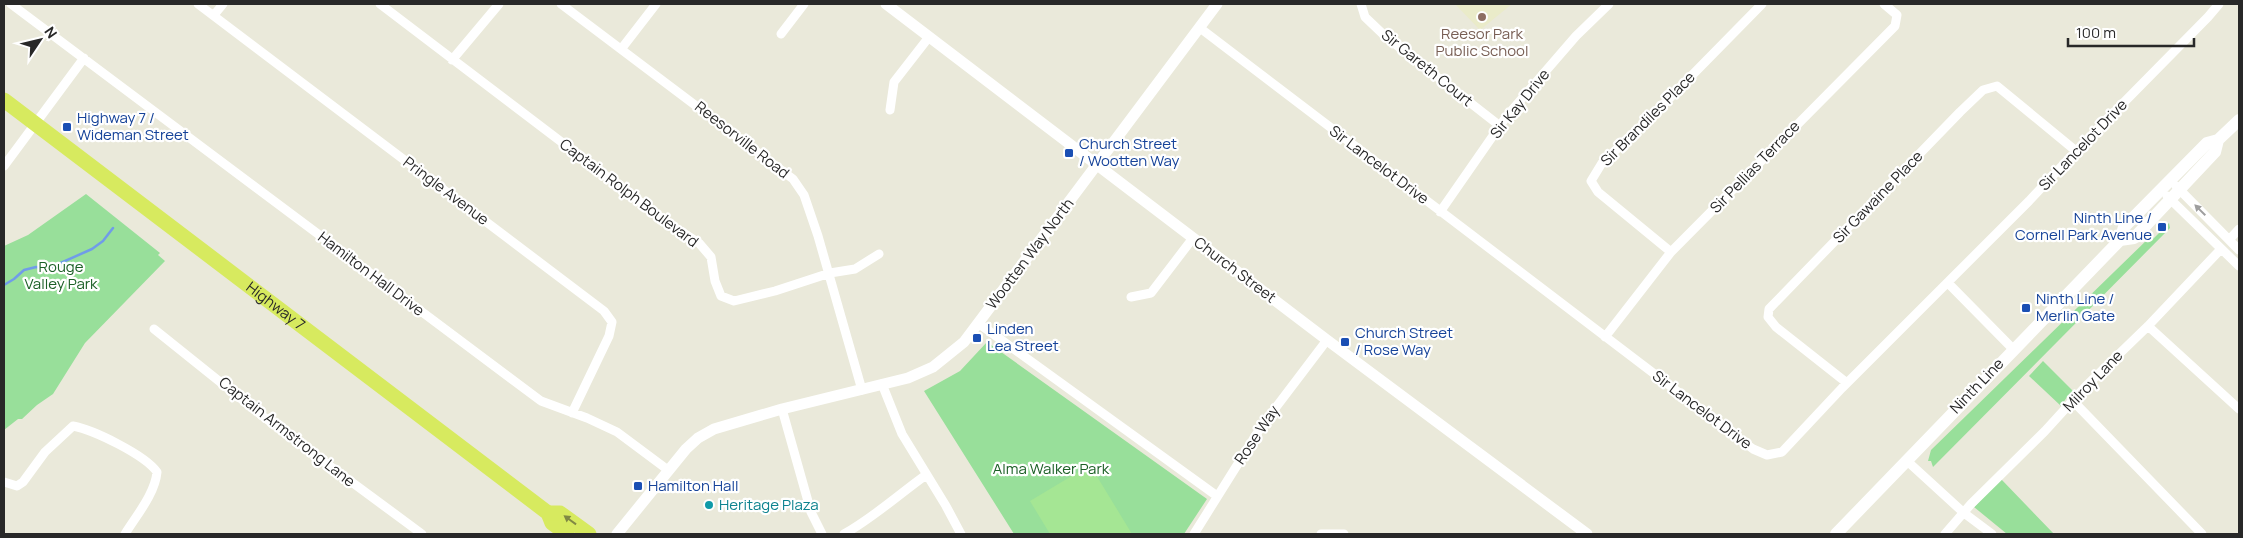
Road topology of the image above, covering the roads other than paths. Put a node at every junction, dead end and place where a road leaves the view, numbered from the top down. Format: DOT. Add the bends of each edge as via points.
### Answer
graph roads {
  1 [pos="11,4"];
  2 [pos="198,4"];
  3 [pos="223,4"];
  4 [pos="380,4"];
  5 [pos="499,4"];
  6 [pos="561,4"];
  7 [pos="656,4"];
  8 [pos="804,4"];
  9 [pos="886,4"];
  10 [pos="1217,4"];
  11 [pos="1361,4"];
  12 [pos="1609,4"];
  13 [pos="1762,4"];
  14 [pos="1884,4"];
  15 [pos="2218,4"];
  16 [pos="214,15"];
  17 [pos="1200,28"];
  18 [pos="781,34"];
  19 [pos="929,37"];
  20 [pos="622,48"];
  21 [pos="84,58"];
  22 [pos="452,60"];
  23 [pos="4,100"];
  24 [pos="890,110"];
  25 [pos="2239,120"];
  26 [pos="36,124"];
  27 [pos="1500,126"];
  28 [pos="2218,140"];
  29 [pos="2076,151"];
  30 [pos="1097,165"];
  31 [pos="4,166"];
  32 [pos="2166,185"];
  33 [pos="2180,190"];
  34 [pos="2171,200"];
  35 [pos="1440,212"];
  36 [pos="2239,229"];
  37 [pos="1193,238"];
  38 [pos="2120,240"];
  39 [pos="2229,240"];
  40 [pos="2220,249"];
  41 [pos="2239,250"];
  42 [pos="1671,252"];
  43 [pos="879,254"];
  44 [pos="2239,266"];
  45 [pos="830,273"];
  46 [pos="1948,283"];
  47 [pos="1131,297"];
  48 [pos="978,323"];
  49 [pos="2148,326"];
  50 [pos="154,329"];
  51 [pos="1606,337"];
  52 [pos="1327,340"];
  53 [pos="2013,349"];
  54 [pos="1846,383"];
  55 [pos="882,384"];
  56 [pos="862,390"];
  57 [pos="2074,402"];
  58 [pos="782,409"];
  59 [pos="2239,409"];
  60 [pos="572,413"];
  61 [pos="1906,460"];
  62 [pos="668,470"];
  63 [pos="926,475"];
  64 [pos="4,482"];
  65 [pos="1217,496"];
  66 [pos="1964,512"];
  67 [pos="548,513"];
  68 [pos="125,534"];
  69 [pos="422,534"];
  70 [pos="566,534"];
  71 [pos="589,534"];
  72 [pos="617,534"];
  73 [pos="822,534"];
  74 [pos="844,534"];
  75 [pos="961,534"];
  76 [pos="1194,534"];
  77 [pos="1321,534"];
  78 [pos="1344,534"];
  79 [pos="1587,534"];
  80 [pos="1836,534"];
  81 [pos="1945,534"];
  82 [pos="1992,534"];
  83 [pos="2202,534"];
  1 -- 21 [label="street"];
  2 -- 16 [label="street, Pringle Avenue"];
  3 -- 16 [label="street"];
  4 -- 22 [label="street, Captain Rolph Boulevard"];
  5 -- 22 [label="street"];
  6 -- 20 [label="street, Reesorville Road"];
  7 -- 20 [label="street"];
  8 -- 18 [label="street"];
  9 -- 19 [label="street, Church Street"];
  10 -- 17 [label="street, Wootten Way North"];
  11 -- 27 [label="street, Sir Gareth Court" via="1365,17 1386,36"];
  12 -- 27 [label="street, Sir Kay Drive" via="1576,36"];
  13 -- 42 [label="street, Sir Brandiles Place" via="1602,163 1591,181 1598,192"];
  14 -- 42 [label="street, Sir Pellias Terrace" via="1897,16 1894,26"];
  15 -- 29 [label="street, Sir Lancelot Drive"];
  16 -- 60 [label="street, Pringle Avenue" via="604,311 612,322 609,336"];
  17 -- 30 [label="street, Wootten Way North"];
  17 -- 35 [label="street, Sir Lancelot Drive"];
  19 -- 24 [label="street" via="894,82"];
  19 -- 30 [label="street, Church Street"];
  20 -- 45 [label="street, Reesorville Road" via="793,178 804,195"];
  21 -- 26 [label="street"];
  21 -- 60 [label="street, Hamilton Hall Drive" via="541,401"];
  22 -- 45 [label="street, Captain Rolph Boulevard" via="699,243 711,257 721,296 734,301"];
  23 -- 26 [label="main road, Highway 7"];
  25 -- 28 [label="main road, Ninth Line"];
  26 -- 31 [label="street"];
  26 -- 67 [label="main road, Highway 7"];
  27 -- 35 [label="street, Sir Kay Drive"];
  28 -- 32 [label="main road, Ninth Line" via="2207,143"];
  28 -- 33 [label="main road, Ninth Line" via="2215,152"];
  29 -- 46 [label="street, Sir Lancelot Drive"];
  29 -- 54 [label="street, Sir Gawaine Place" via="1997,86 1983,90 1960,112 1769,309 1768,317 1776,327"];
  30 -- 37 [label="street, Church Street"];
  30 -- 48 [label="street, Wootten Way North"];
  32 -- 33 [label="street"];
  32 -- 34 [label="street"];
  32 -- 38 [label="main road, Ninth Line" via="2124,226"];
  33 -- 34 [label="main road, Ninth Line"];
  39 -- 33 [label="street, one-way"];
  34 -- 38 [label="main road, Ninth Line" via="2134,238"];
  34 -- 40 [label="street"];
  35 -- 51 [label="street, Sir Lancelot Drive"];
  36 -- 39 [label="street"];
  37 -- 47 [label="street" via="1151,293"];
  37 -- 52 [label="street, Church Street"];
  38 -- 53 [label="main road, Ninth Line"];
  39 -- 41 [label="street"];
  40 -- 44 [label="street"];
  40 -- 49 [label="street, Milroy Lane"];
  42 -- 51 [label="street, Sir Pellias Terrace"];
  43 -- 45 [label="street, Captain Rolph Boulevard" via="855,269"];
  45 -- 56 [label="street, Reesorville Road"];
  46 -- 53 [label="street"];
  46 -- 54 [label="street, Sir Lancelot Drive"];
  48 -- 55 [label="street, Wootten Way North" via="964,342 933,367 908,378"];
  48 -- 65 [label="street"];
  49 -- 57 [label="street, Milroy Lane" via="2086,386"];
  49 -- 59 [label="street"];
  50 -- 69 [label="street, Captain Armstrong Lane" via="265,418"];
  51 -- 54 [label="street, Sir Lancelot Drive" via="1753,449 1767,455 1782,452"];
  52 -- 65 [label="street, Rose Way" via="1260,427"];
  52 -- 79 [label="street, Church Street"];
  53 -- 61 [label="main road, Ninth Line"];
  55 -- 56 [label="street, Wootten Way North"];
  55 -- 63 [label="street" via="902,434"];
  56 -- 58 [label="street, Wootten Way North"];
  57 -- 66 [label="street, Milroy Lane"];
  57 -- 83 [label="street"];
  58 -- 62 [label="street, Wootten Way North" via="714,429 686,448"];
  58 -- 73 [label="street" via="810,512"];
  60 -- 62 [label="street, Hamilton Hall Drive" via="617,432"];
  61 -- 66 [label="street"];
  61 -- 80 [label="main road, Ninth Line"];
  62 -- 72 [label="street, Wootten Way North"];
  63 -- 74 [label="street" via="868,520"];
  63 -- 75 [label="street"];
  64 -- 68 [label="street" via="17,486 23,482 45,452 73,426 91,430 142,458 157,472 157,480"];
  65 -- 76 [label="street, Rose Way"];
  66 -- 81 [label="street, Milroy Lane"];
  66 -- 82 [label="street"];
  67 -- 70 [label="main road, Highway 7" via="552,523"];
  71 -- 67 [label="main road, Highway 7, one-way" via="560,513"];
  77 -- 78 [label="street"];
}
